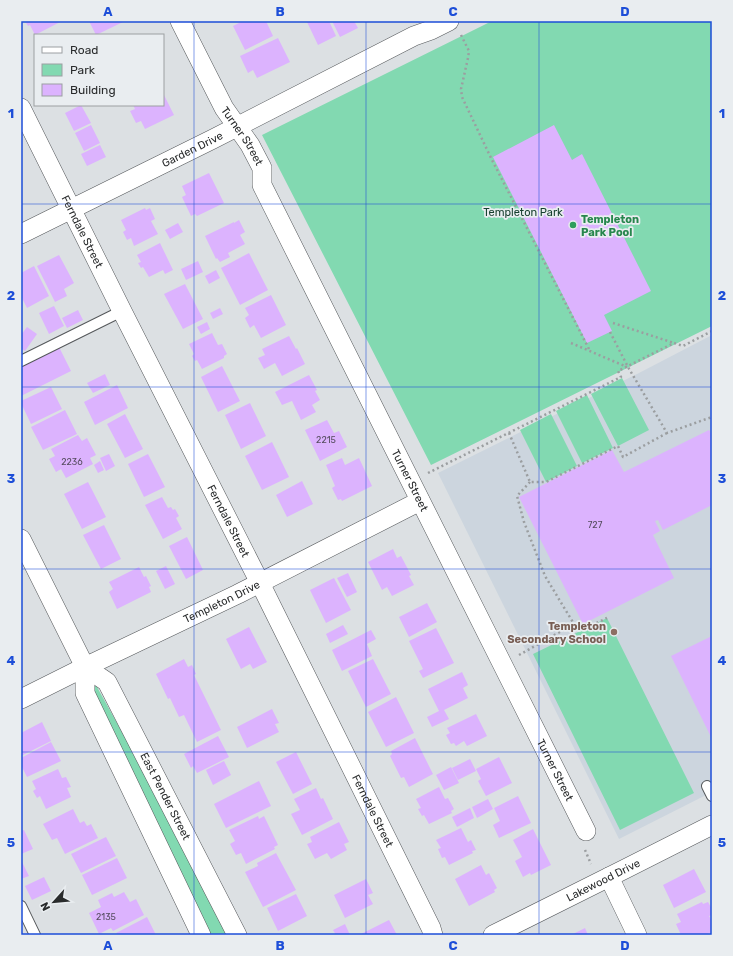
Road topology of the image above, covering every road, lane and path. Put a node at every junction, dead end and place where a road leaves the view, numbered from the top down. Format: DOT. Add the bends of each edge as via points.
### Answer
graph roads {
  1 [pos="180,21"];
  2 [pos="454,26"];
  3 [pos="21,108"];
  4 [pos="237,126"];
  5 [pos="71,210"];
  6 [pos="21,234"];
  7 [pos="122,311"];
  8 [pos="613,323"];
  9 [pos="712,331"];
  10 [pos="610,332"];
  11 [pos="570,343"];
  12 [pos="674,343"];
  13 [pos="590,351"];
  14 [pos="21,361"];
  15 [pos="628,367"];
  16 [pos="712,417"];
  17 [pos="509,432"];
  18 [pos="667,433"];
  19 [pos="428,473"];
  20 [pos="530,482"];
  21 [pos="420,501"];
  22 [pos="21,539"];
  23 [pos="260,583"];
  24 [pos="607,618"];
  25 [pos="574,624"];
  26 [pos="519,656"];
  27 [pos="85,667"];
  28 [pos="21,699"];
  29 [pos="707,786"];
  30 [pos="712,796"];
  31 [pos="712,825"];
  32 [pos="586,831"];
  33 [pos="609,877"];
  34 [pos="21,906"];
  35 [pos="35,935"];
  36 [pos="201,935"];
  37 [pos="237,935"];
  38 [pos="433,935"];
  39 [pos="494,935"];
  40 [pos="637,935"];
  1 -- 4 [label="street, Turner Street" via="224,108"];
  2 -- 4 [label="street, Garden Drive" via="414,36"];
  2 -- 13 [label="path" via="469,51 461,89 462,97"];
  3 -- 5 [label="street, Ferndale Street"];
  4 -- 5 [label="street, Garden Drive"];
  4 -- 21 [label="street, Turner Street" via="262,168 262,185"];
  5 -- 6 [label="street, Garden Drive"];
  5 -- 7 [label="street, Ferndale Street"];
  7 -- 14 [label="lane"];
  7 -- 23 [label="street, Ferndale Street"];
  8 -- 12 [label="path"];
  9 -- 12 [label="path" via="683,346"];
  10 -- 15 [label="path"];
  11 -- 13 [label="path"];
  12 -- 15 [label="path"];
  13 -- 15 [label="path"];
  15 -- 17 [label="path" via="618,371 621,377"];
  15 -- 18 [label="path"];
  16 -- 18 [label="path"];
  17 -- 19 [label="path"];
  17 -- 20 [label="path"];
  18 -- 20 [label="path" via="623,457 618,446 546,482"];
  20 -- 25 [label="path" via="517,496 524,522 545,576"];
  21 -- 23 [label="street, Templeton Drive"];
  21 -- 32 [label="street, Turner Street"];
  22 -- 27 [label="street, East Pender Street"];
  23 -- 27 [label="street, Templeton Drive"];
  23 -- 38 [label="street, Ferndale Street"];
  24 -- 25 [label="path" via="584,629"];
  25 -- 26 [label="path"];
  27 -- 28 [label="street, Templeton Drive"];
  27 -- 36 [label="street, East Pender Street" via="85,693"];
  27 -- 37 [label="street, East Pender Street" via="107,682"];
  29 -- 30 [label="lane"];
  31 -- 33 [label="street, Lakewood Drive"];
  32 -- 33 [label="path" via="582,845 593,868"];
  33 -- 39 [label="street, Lakewood Drive"];
  33 -- 40 [label="street"];
  34 -- 35 [label="lane"];
}
